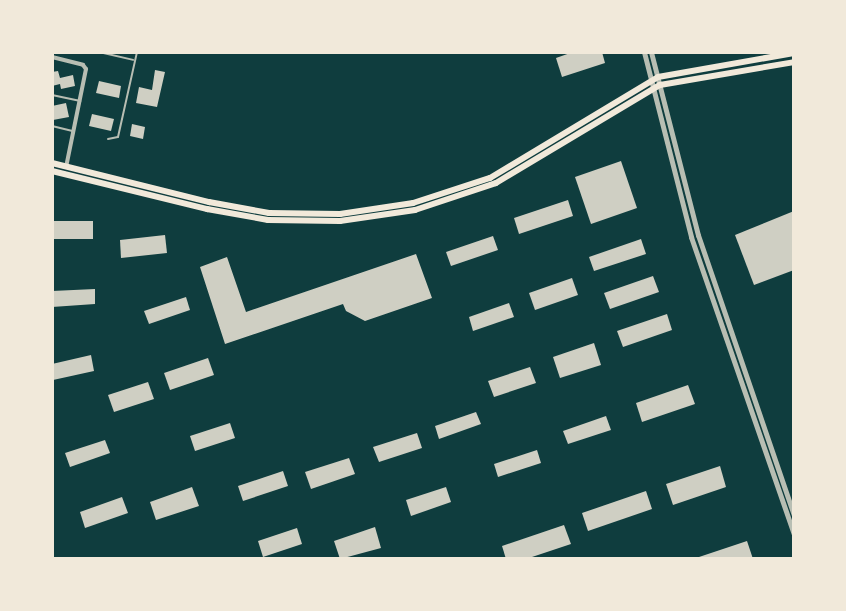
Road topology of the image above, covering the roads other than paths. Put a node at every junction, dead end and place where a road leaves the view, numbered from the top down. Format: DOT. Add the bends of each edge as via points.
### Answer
graph roads {
  1 [pos="74,52"];
  2 [pos="99,52"];
  3 [pos="137,52"];
  4 [pos="644,52"];
  5 [pos="651,52"];
  6 [pos="794,53"];
  7 [pos="52,57"];
  8 [pos="135,60"];
  9 [pos="71,61"];
  10 [pos="794,62"];
  11 [pos="656,82"];
  12 [pos="52,95"];
  13 [pos="81,102"];
  14 [pos="52,126"];
  15 [pos="73,131"];
  16 [pos="108,139"];
  17 [pos="52,163"];
  18 [pos="66,167"];
  19 [pos="52,171"];
  20 [pos="794,515"];
  21 [pos="794,534"];
  1 -- 9 [label="street"];
  2 -- 8 [label="lane"];
  3 -- 8 [label="lane"];
  4 -- 11 [label="street"];
  5 -- 11 [label="street"];
  6 -- 11 [label="main road"];
  7 -- 9 [label="street"];
  8 -- 16 [label="lane" via="118,137"];
  9 -- 13 [label="street" via="86,69"];
  10 -- 11 [label="main road"];
  11 -- 18 [label="main road" via="490,178 413,203 340,214 269,213"];
  11 -- 19 [label="main road" via="496,183 415,210 340,221 268,220"];
  11 -- 20 [label="street" via="698,235"];
  11 -- 21 [label="street" via="691,237"];
  12 -- 13 [label="lane"];
  13 -- 15 [label="street"];
  14 -- 15 [label="lane"];
  15 -- 18 [label="street"];
  17 -- 18 [label="main road"];
}
